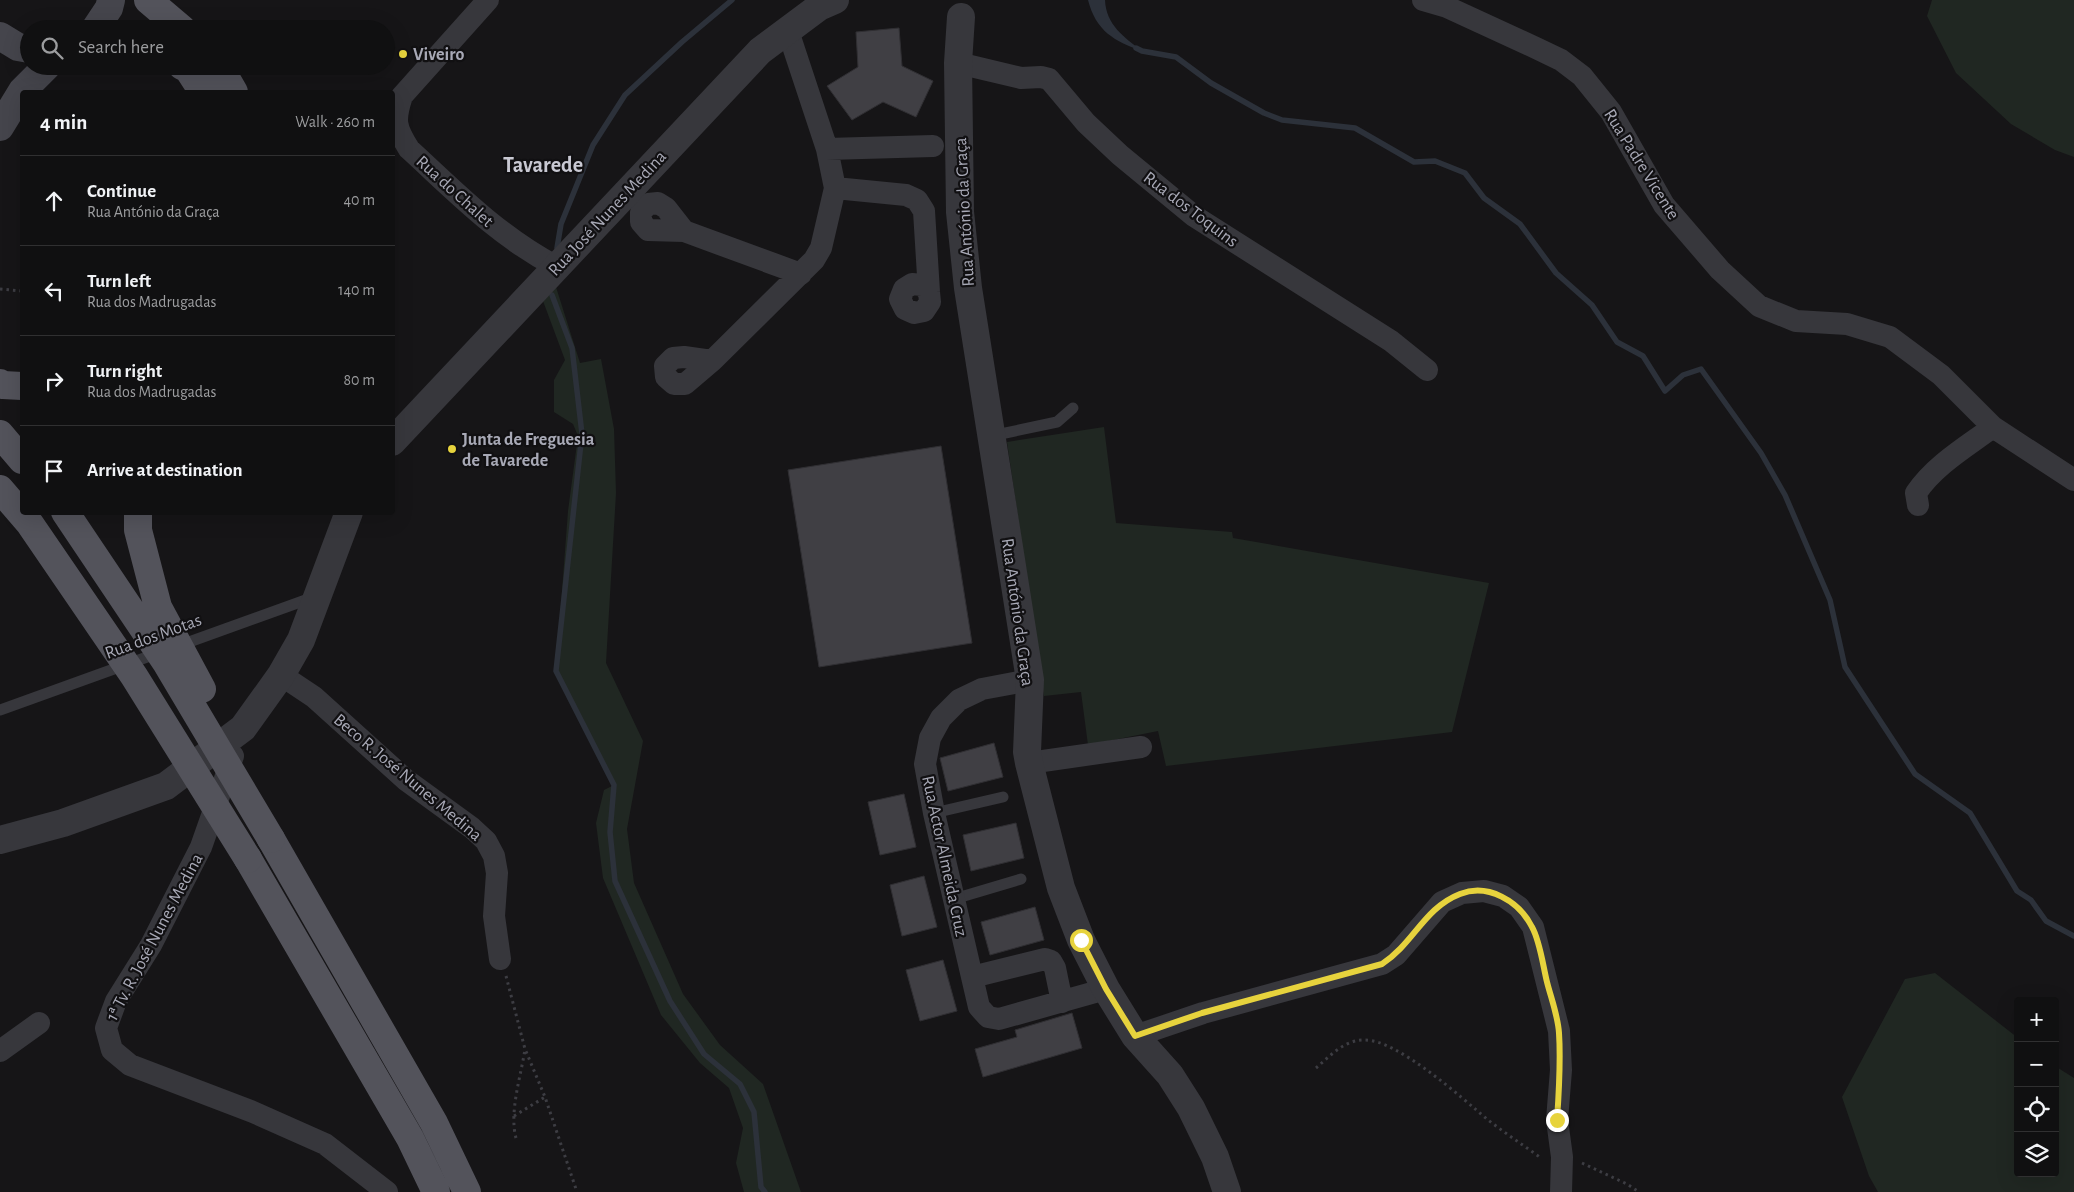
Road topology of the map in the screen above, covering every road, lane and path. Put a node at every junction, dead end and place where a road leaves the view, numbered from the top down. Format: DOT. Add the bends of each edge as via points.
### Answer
graph roads {
  1 [pos="112,0"];
  2 [pos="148,0"];
  3 [pos="488,0"];
  4 [pos="835,0"];
  5 [pos="1423,0"];
  6 [pos="961,6"];
  7 [pos="101,20"];
  8 [pos="171,20"];
  9 [pos="788,31"];
  10 [pos="0,36"];
  11 [pos="20,47"];
  12 [pos="958,63"];
  13 [pos="38,75"];
  14 [pos="192,75"];
  15 [pos="224,75"];
  16 [pos="23,90"];
  17 [pos="202,90"];
  18 [pos="233,90"];
  19 [pos="20,94"];
  20 [pos="0,127"];
  21 [pos="933,146"];
  22 [pos="827,149"];
  23 [pos="835,188"];
  24 [pos="684,231"];
  25 [pos="557,267"];
  26 [pos="801,274"];
  27 [pos="0,289"];
  28 [pos="20,291"];
  29 [pos="929,292"];
  30 [pos="712,360"];
  31 [pos="1428,370"];
  32 [pos="0,384"];
  33 [pos="20,386"];
  34 [pos="1073,408"];
  35 [pos="1993,427"];
  36 [pos="0,434"];
  37 [pos="991,436"];
  38 [pos="395,439"];
  39 [pos="20,458"];
  40 [pos="2074,480"];
  41 [pos="0,489"];
  42 [pos="1918,505"];
  43 [pos="20,512"];
  44 [pos="22,515"];
  45 [pos="67,515"];
  46 [pos="138,515"];
  47 [pos="348,515"];
  48 [pos="318,596"];
  49 [pos="281,675"];
  50 [pos="1030,680"];
  51 [pos="0,710"];
  52 [pos="243,728"];
  53 [pos="1141,747"];
  54 [pos="1029,762"];
  55 [pos="1002,797"];
  56 [pos="247,799"];
  57 [pos="934,814"];
  58 [pos="0,840"];
  59 [pos="1021,879"];
  60 [pos="954,899"];
  61 [pos="500,959"];
  62 [pos="972,977"];
  63 [pos="1106,989"];
  64 [pos="1062,1002"];
  65 [pos="39,1023"];
  66 [pos="1135,1036"];
  67 [pos="525,1049"];
  68 [pos="0,1051"];
  69 [pos="1316,1068"];
  70 [pos="545,1097"];
  71 [pos="514,1116"];
  72 [pos="516,1138"];
  73 [pos="1561,1174"];
  74 [pos="387,1192"];
  75 [pos="436,1192"];
  76 [pos="467,1192"];
  77 [pos="577,1192"];
  78 [pos="1227,1192"];
  79 [pos="1639,1192"];
  1 -- 7 [label="main road"];
  2 -- 8 [label="main road"];
  3 -- 25 [label="street, Rua do Chalet" via="402,96 396,115 399,134 409,149 499,231 528,252"];
  4 -- 9 [label="street, Rua José Nunes Medina"];
  5 -- 35 [label="street, Rua Padre Vicente" via="1447,6 1536,48 1561,60 1582,76 1611,112 1664,205 1720,270 1759,306 1796,321 1847,324 1890,337 1941,375"];
  6 -- 12 [label="street, Rua António da Graça"];
  9 -- 22 [label="street"];
  9 -- 25 [label="street, Rua José Nunes Medina" via="760,51"];
  10 -- 11 [label="main road"];
  12 -- 31 [label="street, Rua dos Toquins" via="1021,78 1049,79 1086,123 1194,216 1391,340"];
  12 -- 37 [label="street, Rua António da Graça" via="960,212"];
  13 -- 16 [label="main road"];
  14 -- 17 [label="main road"];
  15 -- 18 [label="main road"];
  19 -- 20 [label="main road"];
  21 -- 22 [label="street"];
  22 -- 23 [label="street"];
  23 -- 26 [label="street" via="821,248"];
  23 -- 29 [label="street" via="906,195 917,200 924,212"];
  24 -- 26 [label="street"];
  25 -- 38 [label="street, Rua José Nunes Medina"];
  26 -- 30 [label="street"];
  27 -- 28 [label="path"];
  32 -- 33 [label="main road"];
  34 -- 37 [label="lane" via="1057,422"];
  35 -- 40 [label="street, Rua Padre Vicente"];
  35 -- 42 [label="street" via="1925,479 1916,493"];
  36 -- 39 [label="main road"];
  37 -- 50 [label="street, Rua António da Graça"];
  41 -- 43 [label="main road, bridge"];
  44 -- 75 [label="main road, bridge" via="134,676 248,859 410,1138"];
  45 -- 56 [label="main road, bridge" via="167,664"];
  46 -- 56 [label="main road, bridge" via="138,530 158,606 226,734"];
  47 -- 48 [label="street"];
  48 -- 49 [label="street" via="301,640"];
  48 -- 51 [label="lane, Rua dos Motas"];
  49 -- 52 [label="street"];
  49 -- 61 [label="street, Beco R. José Nunes Medina" via="314,697 406,780 486,841 494,856 497,873 494,916"];
  50 -- 54 [label="street, Rua António da Graça"];
  50 -- 57 [label="street, Rua Actor Almeida Cruz" via="982,689 959,700 941,718 930,738 925,764"];
  52 -- 58 [label="street" via="166,786 63,823"];
  52 -- 74 [label="street, 1ª Tv. R. José Nunes Medina" via="201,847 151,944 116,1001 106,1028 112,1050 130,1065 253,1112 325,1144"];
  53 -- 54 [label="street"];
  54 -- 63 [label="street, Rua António da Graça" via="1062,888 1081,940"];
  55 -- 57 [label="lane"];
  56 -- 76 [label="main road, bridge" via="434,1123"];
  57 -- 60 [label="street, Rua Actor Almeida Cruz"];
  59 -- 60 [label="lane"];
  60 -- 62 [label="street, Rua Actor Almeida Cruz"];
  61 -- 67 [label="path"];
  62 -- 64 [label="street, Rua Actor Almeida Cruz" via="978,1007 988,1018 999,1019"];
  62 -- 64 [label="street" via="1045,959 1051,961 1055,968"];
  63 -- 64 [label="street, Rua Actor Almeida Cruz"];
  63 -- 66 [label="street, Rua António da Graça"];
  65 -- 68 [label="street"];
  66 -- 73 [label="street" via="1202,1013 1382,964 1396,955 1442,902 1462,893 1484,891 1503,896 1519,907 1533,928 1559,1030 1561,1070 1557,1120"];
  66 -- 78 [label="street, Rua António da Graça" via="1170,1075 1190,1108 1215,1157"];
  67 -- 70 [label="path"];
  67 -- 71 [label="path"];
  69 -- 73 [label="path" via="1344,1045 1364,1040 1385,1044 1470,1103"];
  70 -- 71 [label="path"];
  70 -- 77 [label="path"];
  71 -- 72 [label="path"];
  73 -- 79 [label="path" via="1627,1184"];
}
